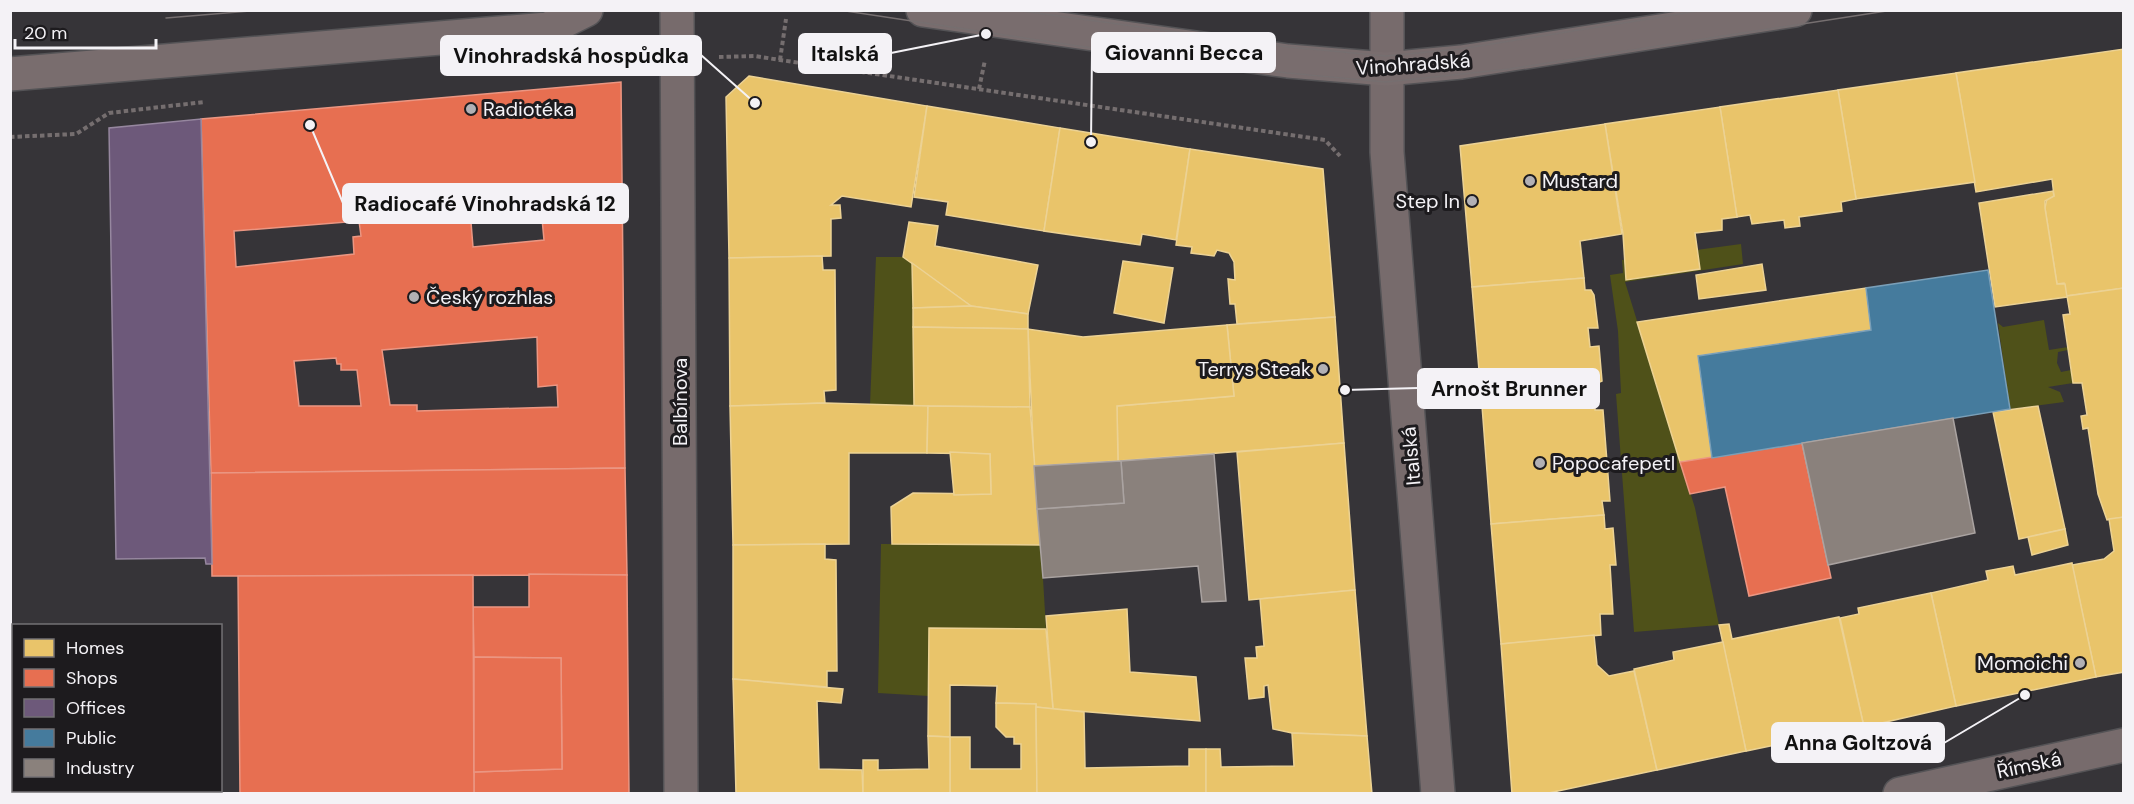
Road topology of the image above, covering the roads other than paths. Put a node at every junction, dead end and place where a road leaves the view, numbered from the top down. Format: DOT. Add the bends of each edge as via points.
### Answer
graph roads {
  1 [pos="586,10"];
  2 [pos="677,10"];
  3 [pos="923,10"];
  4 [pos="1388,10"];
  5 [pos="1795,10"];
  6 [pos="1386,69"];
  7 [pos="10,74"];
  8 [pos="2124,745"];
  9 [pos="681,794"];
  10 [pos="1438,794"];
  11 [pos="1900,794"];
  1 -- 7 [label="main road" via="548,29"];
  2 -- 9 [label="street, Balbínova"];
  3 -- 6 [label="main road, Vinohradská" via="1288,61"];
  4 -- 6 [label="street, Italská"];
  5 -- 6 [label="main road, Vinohradská" via="1496,57"];
  6 -- 10 [label="street, Italská" via="1387,152"];
  8 -- 11 [label="street, Římská"];
}
